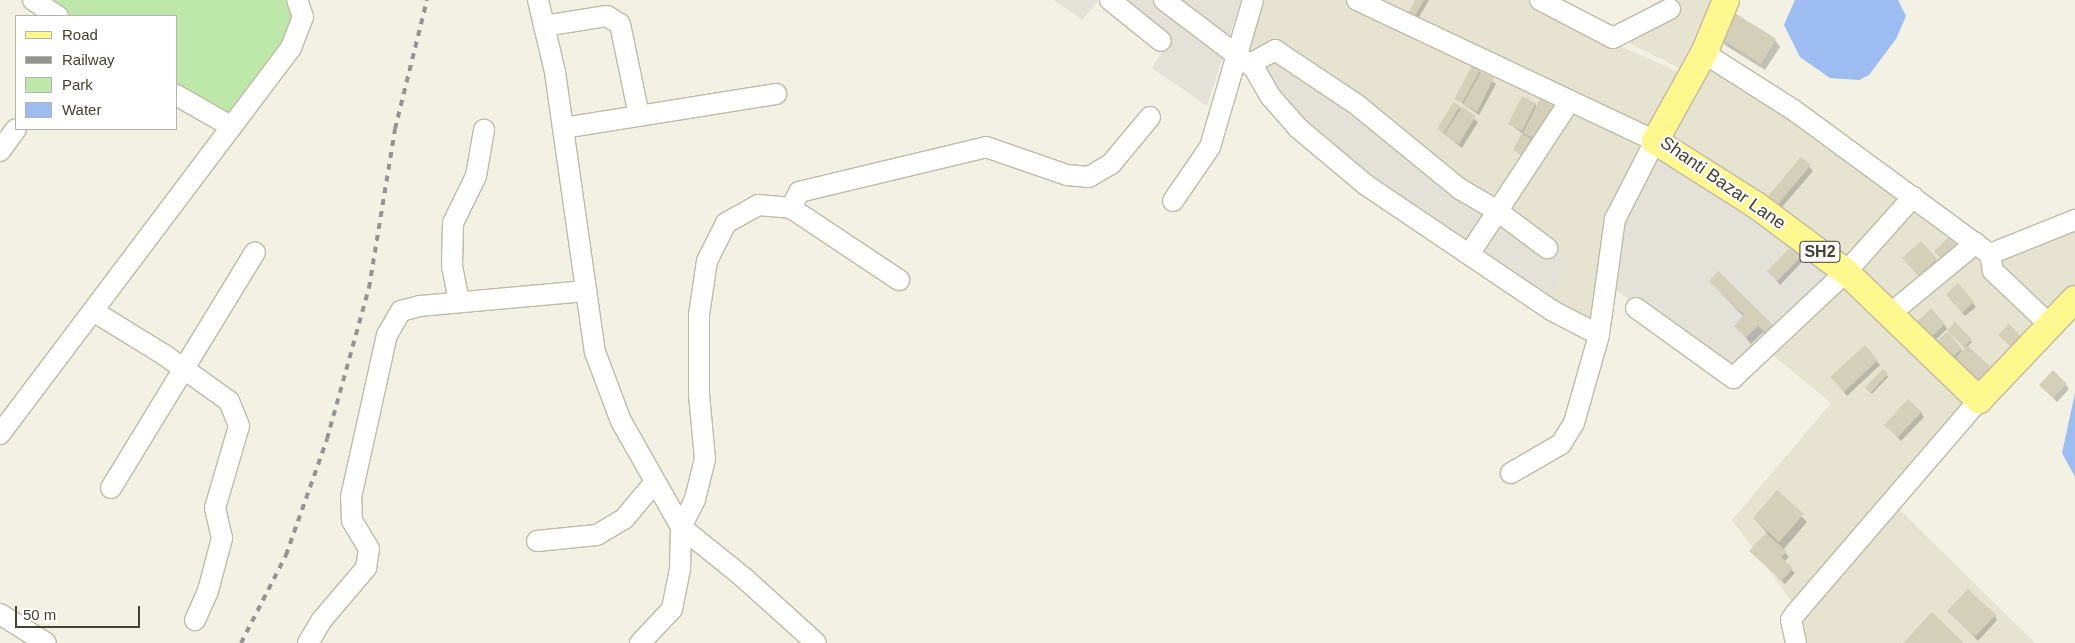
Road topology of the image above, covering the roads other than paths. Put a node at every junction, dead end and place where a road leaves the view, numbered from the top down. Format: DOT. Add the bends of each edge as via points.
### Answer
graph roads {
  1 [pos="33,0"];
  2 [pos="297,0"];
  3 [pos="538,0"];
  4 [pos="1110,0"];
  5 [pos="1164,0"];
  6 [pos="1253,0"];
  7 [pos="1357,0"];
  8 [pos="1540,0"];
  9 [pos="1726,0"];
  10 [pos="1670,9"];
  11 [pos="56,15"];
  12 [pos="544,26"];
  13 [pos="1161,41"];
  14 [pos="1704,53"];
  15 [pos="1244,59"];
  16 [pos="776,94"];
  17 [pos="178,96"];
  18 [pos="1570,101"];
  19 [pos="639,116"];
  20 [pos="1150,117"];
  21 [pos="232,127"];
  22 [pos="563,128"];
  23 [pos="15,130"];
  24 [pos="484,130"];
  25 [pos="1655,140"];
  26 [pos="0,151"];
  27 [pos="1913,197"];
  28 [pos="1173,201"];
  29 [pos="791,208"];
  30 [pos="1496,210"];
  31 [pos="2075,220"];
  32 [pos="1547,248"];
  33 [pos="1983,248"];
  34 [pos="255,252"];
  35 [pos="1470,253"];
  36 [pos="1846,272"];
  37 [pos="899,280"];
  38 [pos="586,291"];
  39 [pos="2075,299"];
  40 [pos="459,302"];
  41 [pos="1636,308"];
  42 [pos="93,311"];
  43 [pos="1891,313"];
  44 [pos="2050,325"];
  45 [pos="1598,336"];
  46 [pos="184,368"];
  47 [pos="1979,400"];
  48 [pos="0,434"];
  49 [pos="1510,473"];
  50 [pos="655,482"];
  51 [pos="111,488"];
  52 [pos="681,527"];
  53 [pos="537,541"];
  54 [pos="0,614"];
  55 [pos="195,620"];
  56 [pos="46,643"];
  57 [pos="308,643"];
  58 [pos="640,643"];
  59 [pos="816,643"];
  60 [pos="1796,643"];
  1 -- 11 [label="street"];
  2 -- 21 [label="street" via="303,17 291,48"];
  3 -- 12 [label="street"];
  4 -- 13 [label="street"];
  5 -- 15 [label="street"];
  6 -- 15 [label="street"];
  7 -- 18 [label="street"];
  8 -- 10 [label="street" via="1613,38"];
  9 -- 14 [label="main road, Shanti Bazar Lane"];
  12 -- 19 [label="street" via="607,16 620,24"];
  12 -- 22 [label="street"];
  14 -- 25 [label="main road, Shanti Bazar Lane"];
  14 -- 27 [label="street" via="1795,111"];
  15 -- 28 [label="street" via="1210,147"];
  15 -- 30 [label="street" via="1275,50 1356,104 1460,189"];
  15 -- 35 [label="street" via="1298,128 1366,185"];
  16 -- 19 [label="street"];
  17 -- 21 [label="street"];
  18 -- 25 [label="street"];
  18 -- 30 [label="street"];
  19 -- 22 [label="street"];
  20 -- 29 [label="street" via="1111,164 1089,176 1067,175 986,147 799,192"];
  21 -- 42 [label="street"];
  22 -- 38 [label="street"];
  23 -- 26 [label="street"];
  24 -- 40 [label="street" via="476,176 453,223 452,266"];
  25 -- 36 [label="main road, Shanti Bazar Lane / SH2" via="1756,205"];
  25 -- 45 [label="street" via="1615,219"];
  27 -- 33 [label="street"];
  27 -- 36 [label="street"];
  29 -- 37 [label="street"];
  29 -- 52 [label="street" via="758,204 726,224 707,261 699,315 699,394 705,459 695,498"];
  30 -- 32 [label="street"];
  30 -- 35 [label="street"];
  31 -- 33 [label="street"];
  33 -- 43 [label="street"];
  33 -- 44 [label="street" via="1993,270"];
  34 -- 46 [label="street"];
  35 -- 45 [label="street" via="1551,310"];
  36 -- 41 [label="street" via="1733,378"];
  36 -- 43 [label="main road, Shanti Bazar Lane / SH2"];
  38 -- 40 [label="street"];
  38 -- 50 [label="street" via="595,352 621,421"];
  39 -- 44 [label="main road"];
  40 -- 57 [label="street" via="401,311 387,334 351,497 352,521 369,548 366,568 321,621"];
  42 -- 46 [label="street"];
  42 -- 48 [label="street"];
  43 -- 47 [label="main road, Shanti Bazar Lane / SH2"];
  44 -- 47 [label="main road"];
  45 -- 49 [label="street" via="1574,423 1561,444"];
  46 -- 51 [label="street"];
  46 -- 55 [label="street" via="229,401 239,426 215,508 222,538 208,591"];
  47 -- 60 [label="street" via="1795,614 1791,626"];
  50 -- 52 [label="street"];
  50 -- 53 [label="street" via="624,519 597,535"];
  52 -- 58 [label="street" via="680,570 672,609"];
  52 -- 59 [label="street" via="743,576"];
  54 -- 56 [label="street"];
}
